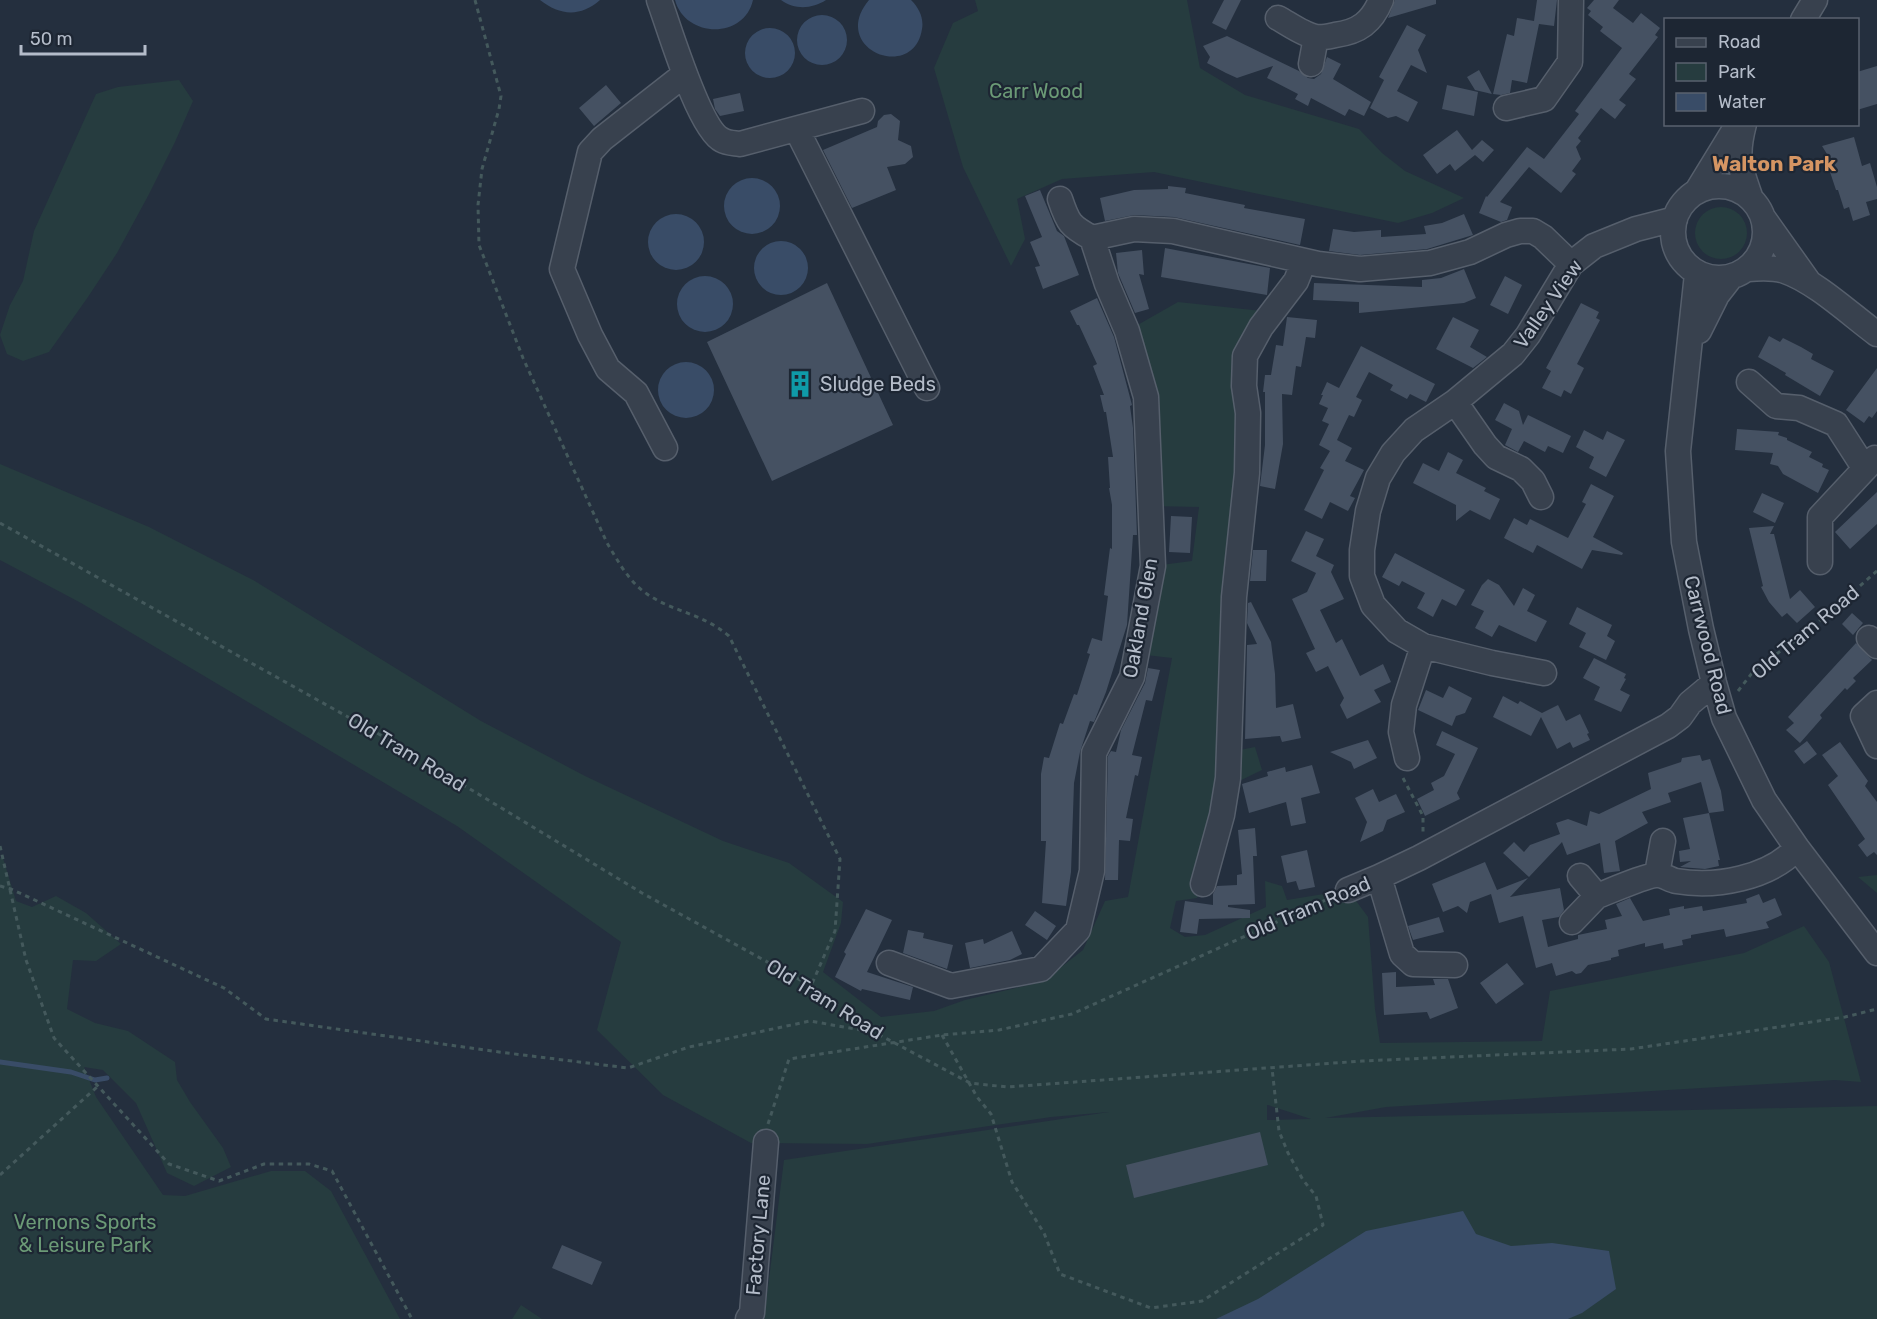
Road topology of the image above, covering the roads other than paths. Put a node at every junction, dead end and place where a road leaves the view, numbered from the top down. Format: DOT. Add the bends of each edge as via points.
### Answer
graph roads {
  1 [pos="659,0"];
  2 [pos="1381,0"];
  3 [pos="1571,0"];
  4 [pos="1815,0"];
  5 [pos="1278,18"];
  6 [pos="1804,18"];
  7 [pos="1316,37"];
  8 [pos="1311,64"];
  9 [pos="685,74"];
  10 [pos="1506,108"];
  11 [pos="862,111"];
  12 [pos="1737,126"];
  13 [pos="1743,126"];
  14 [pos="796,129"];
  15 [pos="1697,191"];
  16 [pos="1060,199"];
  17 [pos="1758,209"];
  18 [pos="1675,219"];
  19 [pos="1617,237"];
  20 [pos="1092,238"];
  21 [pos="1677,253"];
  22 [pos="1304,261"];
  23 [pos="1571,264"];
  24 [pos="1740,273"];
  25 [pos="1697,274"];
  26 [pos="1810,283"];
  27 [pos="1877,334"];
  28 [pos="1688,365"];
  29 [pos="1749,382"];
  30 [pos="927,388"];
  31 [pos="1455,402"];
  32 [pos="665,448"];
  33 [pos="1871,463"];
  34 [pos="1541,497"];
  35 [pos="1820,562"];
  36 [pos="1423,646"];
  37 [pos="1544,673"];
  38 [pos="1727,688"];
  39 [pos="1877,703"];
  40 [pos="1877,746"];
  41 [pos="1407,758"];
  42 [pos="1663,841"];
  43 [pos="1797,848"];
  44 [pos="1657,874"];
  45 [pos="1580,876"];
  46 [pos="1379,878"];
  47 [pos="1203,884"];
  48 [pos="1348,890"];
  49 [pos="1597,896"];
  50 [pos="1572,922"];
  51 [pos="1877,953"];
  52 [pos="889,963"];
  53 [pos="1455,965"];
  54 [pos="766,1147"];
  55 [pos="748,1319"];
  1 -- 9 [label="street"];
  2 -- 7 [label="street" via="1376,12 1359,29"];
  3 -- 10 [label="street" via="1570,62 1544,99"];
  4 -- 6 [label="street"];
  5 -- 7 [label="street"];
  7 -- 8 [label="street"];
  9 -- 14 [label="street" via="706,123 720,140 740,144"];
  9 -- 32 [label="street" via="590,152 562,269 608,369 636,393"];
  11 -- 14 [label="street"];
  12 -- 15 [label="street"];
  13 -- 17 [label="street" via="1738,164"];
  14 -- 30 [label="street"];
  15 -- 17 [label="street" via="1726,186 1736,189"];
  15 -- 18 [label="street" via="1687,198"];
  16 -- 20 [label="street" via="1067,219"];
  17 -- 24 [label="street" via="1765,241 1762,252"];
  17 -- 26 [label="street"];
  18 -- 19 [label="street, Valley View"];
  18 -- 21 [label="street"];
  19 -- 21 [label="street" via="1660,244"];
  19 -- 23 [label="street, Valley View" via="1594,246"];
  20 -- 22 [label="street" via="1134,229 1173,231"];
  20 -- 52 [label="street, Oakland Glen" via="1127,331 1146,397 1153,566 1132,677 1094,753 1092,871 1078,930 1041,969 951,986"];
  21 -- 25 [label="street"];
  22 -- 23 [label="street" via="1360,269 1430,263 1470,252 1506,235 1533,231"];
  22 -- 47 [label="street" via="1296,281 1261,327 1245,356 1247,473 1234,597 1227,778 1222,815"];
  23 -- 31 [label="street, Valley View" via="1513,354"];
  24 -- 25 [label="street" via="1717,279"];
  24 -- 26 [label="street" via="1766,268 1785,271"];
  24 -- 28 [label="street, Carrwood Road" via="1717,295 1702,322"];
  25 -- 28 [label="street, Carrwood Road"];
  26 -- 27 [label="street"];
  28 -- 38 [label="street, Carrwood Road" via="1678,451 1684,542 1701,629"];
  29 -- 33 [label="street" via="1776,406 1799,408 1836,424"];
  31 -- 34 [label="street" via="1485,445 1496,457 1521,469"];
  31 -- 36 [label="street, Valley View" via="1414,430 1393,453 1378,478 1362,550 1362,576 1373,605 1397,631"];
  33 -- 35 [label="street" via="1820,517"];
  36 -- 37 [label="street, Valley View"];
  36 -- 41 [label="street" via="1404,705 1401,732"];
  38 -- 43 [label="street, Carrwood Road" via="1724,718 1759,791"];
  38 -- 46 [label="street, Old Tram Road" via="1690,703 1668,726"];
  39 -- 40 [label="street" via="1863,717"];
  42 -- 44 [label="street"];
  43 -- 44 [label="street" via="1767,870 1728,881 1675,881"];
  43 -- 51 [label="street, Carrwood Road"];
  44 -- 49 [label="street"];
  45 -- 49 [label="street"];
  46 -- 48 [label="street, Old Tram Road"];
  46 -- 53 [label="street" via="1402,954 1413,964"];
  49 -- 50 [label="street"];
  54 -- 55 [label="street, Factory Lane" via="752,1313"];
}
